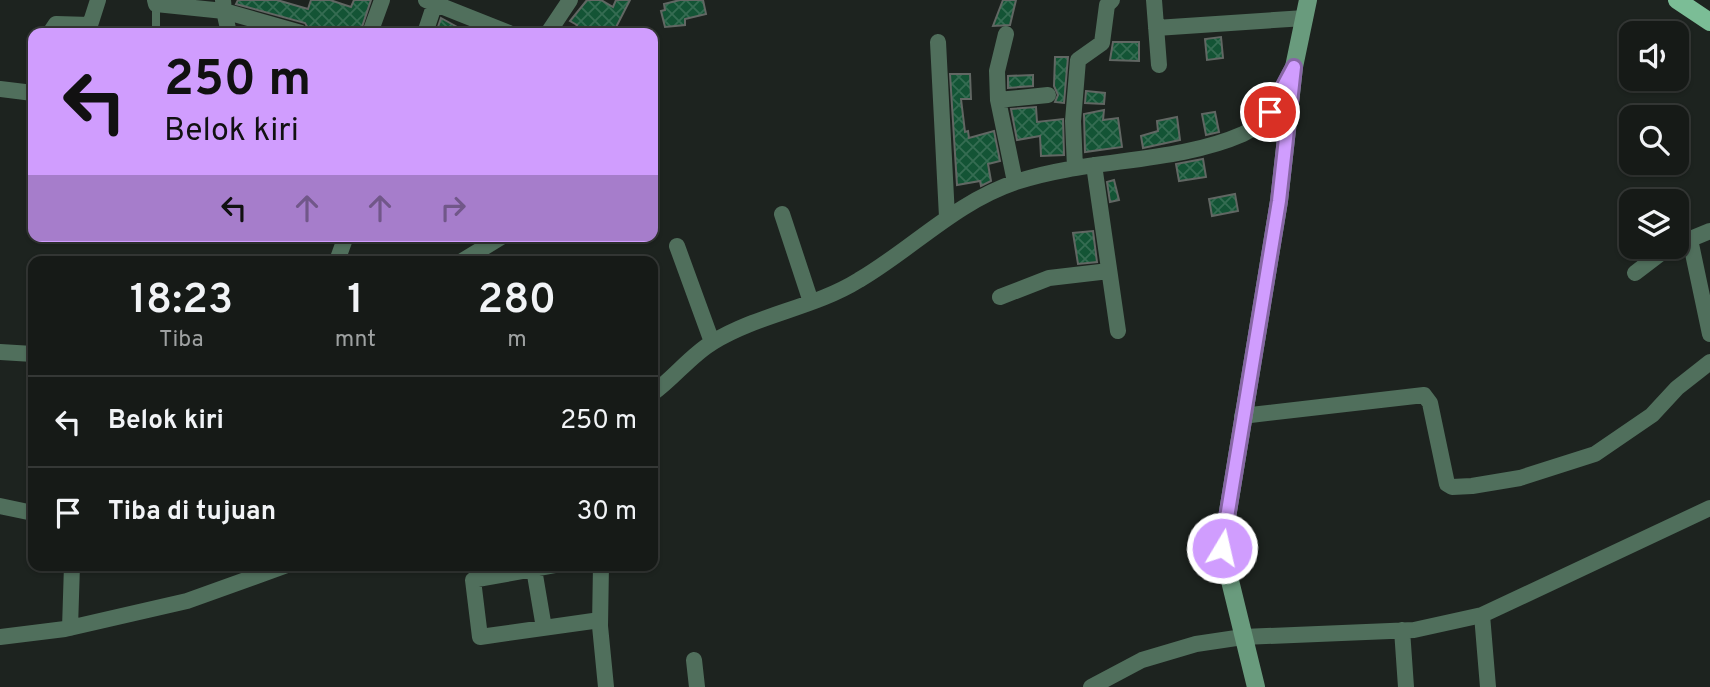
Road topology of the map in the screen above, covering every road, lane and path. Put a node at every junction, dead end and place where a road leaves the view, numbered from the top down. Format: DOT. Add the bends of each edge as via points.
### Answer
graph roads {
  1 [pos="98,0"];
  2 [pos="382,0"];
  3 [pos="570,0"];
  4 [pos="1112,0"];
  5 [pos="1154,0"];
  6 [pos="1677,0"];
  7 [pos="155,2"];
  8 [pos="430,2"];
  9 [pos="223,6"];
  10 [pos="1306,9"];
  11 [pos="1705,16"];
  12 [pos="51,28"];
  13 [pos="156,28"];
  14 [pos="228,28"];
  15 [pos="287,28"];
  16 [pos="372,28"];
  17 [pos="426,28"];
  18 [pos="496,28"];
  19 [pos="551,28"];
  20 [pos="1156,29"];
  21 [pos="1006,34"];
  22 [pos="938,42"];
  23 [pos="1159,65"];
  24 [pos="1294,67"];
  25 [pos="0,89"];
  26 [pos="28,92"];
  27 [pos="1048,96"];
  28 [pos="998,100"];
  29 [pos="1094,165"];
  30 [pos="1075,168"];
  31 [pos="1015,182"];
  32 [pos="782,214"];
  33 [pos="947,217"];
  34 [pos="1710,230"];
  35 [pos="1689,239"];
  36 [pos="492,242"];
  37 [pos="484,246"];
  38 [pos="677,246"];
  39 [pos="469,256"];
  40 [pos="489,256"];
  41 [pos="1653,259"];
  42 [pos="1689,259"];
  43 [pos="1109,271"];
  44 [pos="1635,273"];
  45 [pos="1000,297"];
  46 [pos="811,302"];
  47 [pos="1118,331"];
  48 [pos="1710,334"];
  49 [pos="712,342"];
  50 [pos="28,354"];
  51 [pos="1,355"];
  52 [pos="1710,362"];
  53 [pos="658,390"];
  54 [pos="1242,416"];
  55 [pos="0,506"];
  56 [pos="1710,508"];
  57 [pos="28,512"];
  58 [pos="72,571"];
  59 [pos="270,571"];
  60 [pos="523,571"];
  61 [pos="534,571"];
  62 [pos="601,571"];
  63 [pos="1482,615"];
  64 [pos="600,620"];
  65 [pos="70,628"];
  66 [pos="544,628"];
  67 [pos="1402,630"];
  68 [pos="1243,637"];
  69 [pos="0,638"];
  70 [pos="694,660"];
  71 [pos="606,687"];
  72 [pos="697,687"];
  73 [pos="1091,687"];
  74 [pos="1256,687"];
  75 [pos="1406,687"];
  76 [pos="1488,687"];
  1 -- 12 [label="street" via="90,25 56,24"];
  2 -- 16 [label="street"];
  3 -- 19 [label="street"];
  4 -- 30 [label="street" via="1107,5 1102,43 1078,60"];
  5 -- 20 [label="street"];
  6 -- 11 [label="main road"];
  7 -- 9 [label="street"];
  7 -- 13 [label="lane"];
  8 -- 17 [label="street"];
  8 -- 18 [label="street"];
  9 -- 14 [label="street"];
  9 -- 15 [label="street"];
  10 -- 20 [label="street"];
  10 -- 24 [label="street"];
  20 -- 23 [label="street"];
  21 -- 28 [label="street" via="997,71"];
  22 -- 33 [label="street"];
  24 -- 29 [label="street" via="1263,123 1243,134 1214,144"];
  24 -- 54 [label="street" via="1279,201"];
  25 -- 26 [label="street"];
  27 -- 28 [label="street"];
  28 -- 31 [label="street"];
  29 -- 30 [label="street"];
  29 -- 43 [label="street"];
  30 -- 31 [label="street"];
  31 -- 33 [label="street"];
  32 -- 46 [label="street"];
  33 -- 46 [label="street" via="861,279"];
  34 -- 35 [label="street"];
  36 -- 37 [label="street"];
  37 -- 39 [label="street"];
  37 -- 40 [label="street"];
  38 -- 49 [label="street"];
  41 -- 44 [label="street"];
  42 -- 48 [label="street"];
  43 -- 45 [label="street" via="1049,278"];
  43 -- 47 [label="street"];
  46 -- 49 [label="street"];
  49 -- 53 [label="street"];
  50 -- 51 [label="street"];
  52 -- 54 [label="street" via="1652,415 1595,454 1551,470 1472,486 1447,484 1430,403 1423,395"];
  54 -- 68 [label="street" via="1222,548"];
  55 -- 57 [label="street"];
  56 -- 63 [label="street"];
  58 -- 65 [label="street"];
  59 -- 65 [label="street" via="187,601"];
  60 -- 66 [label="street" via="472,580 479,634 483,638"];
  61 -- 66 [label="street"];
  62 -- 64 [label="street"];
  63 -- 67 [label="street"];
  63 -- 76 [label="street"];
  64 -- 66 [label="street"];
  64 -- 71 [label="street"];
  65 -- 69 [label="street"];
  67 -- 68 [label="street"];
  67 -- 75 [label="street"];
  68 -- 73 [label="street" via="1177,648 1142,660"];
  68 -- 74 [label="street"];
  70 -- 72 [label="street"];
}
